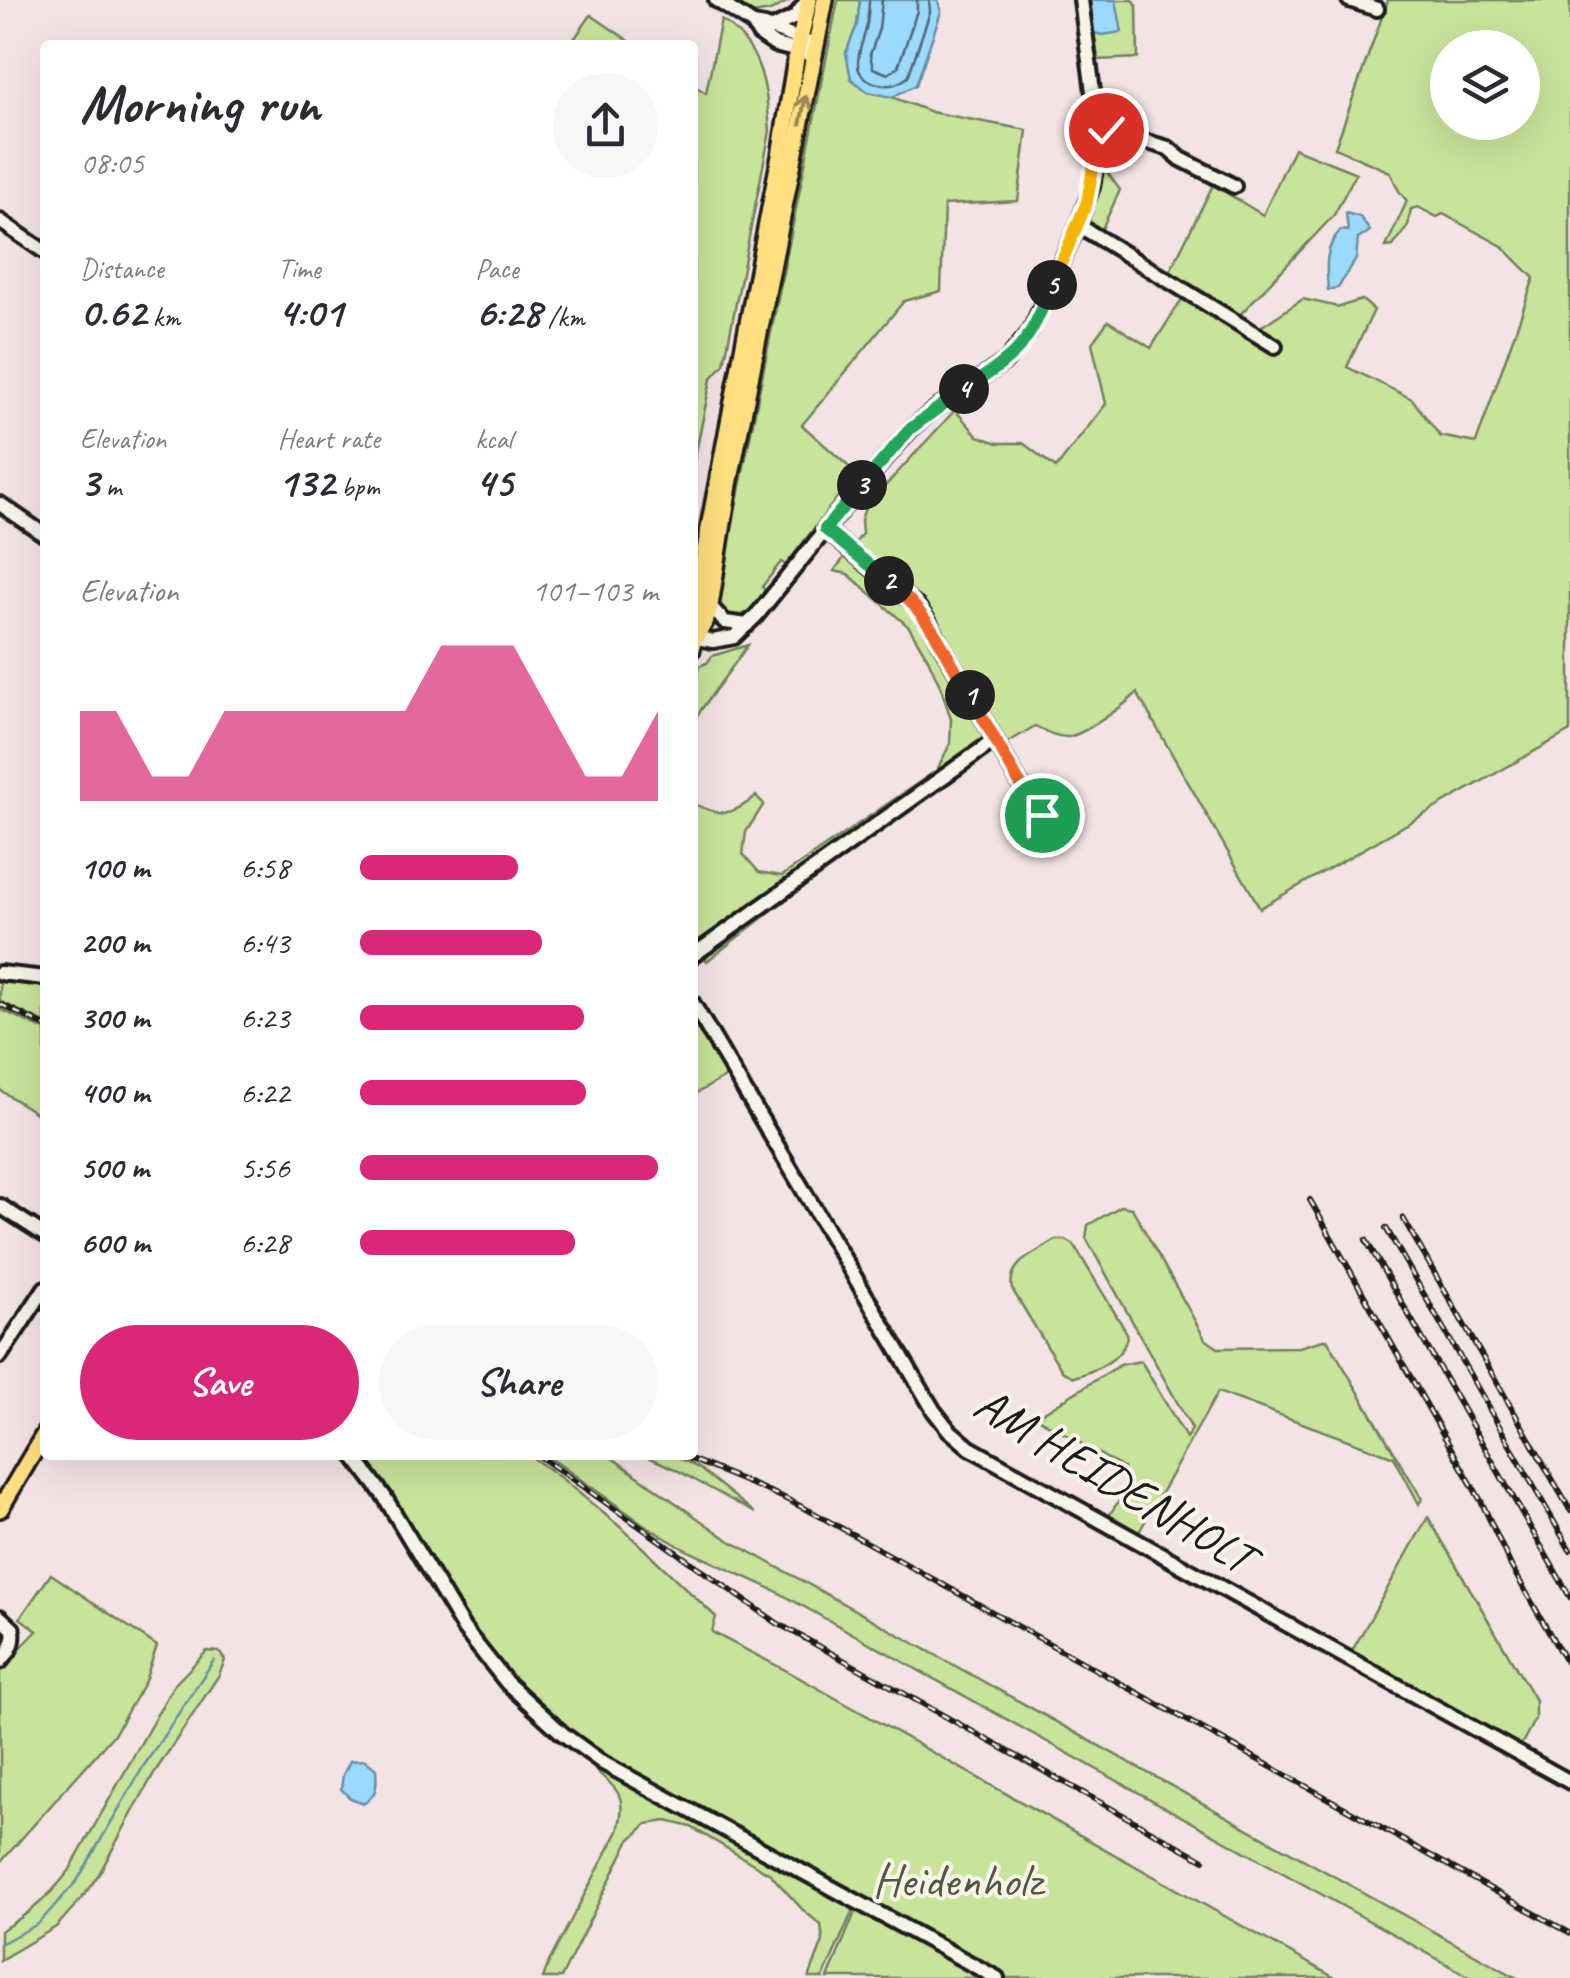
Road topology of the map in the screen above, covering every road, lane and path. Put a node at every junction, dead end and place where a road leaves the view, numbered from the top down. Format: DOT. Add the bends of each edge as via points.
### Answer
graph roads {
  1 [pos="716,0"];
  2 [pos="808,0"];
  3 [pos="825,0"];
  4 [pos="1081,0"];
  5 [pos="1349,0"];
  6 [pos="1376,10"];
  7 [pos="752,24"];
  8 [pos="771,29"];
  9 [pos="806,48"];
  10 [pos="1097,130"];
  11 [pos="1234,186"];
  12 [pos="0,221"];
  13 [pos="1078,225"];
  14 [pos="40,249"];
  15 [pos="1275,346"];
  16 [pos="0,504"];
  17 [pos="825,529"];
  18 [pos="40,532"];
  19 [pos="700,602"];
  20 [pos="747,624"];
  21 [pos="698,633"];
  22 [pos="698,641"];
  23 [pos="994,740"];
  24 [pos="1040,816"];
  25 [pos="698,952"];
  26 [pos="0,973"];
  27 [pos="40,977"];
  28 [pos="698,1012"];
  29 [pos="0,1206"];
  30 [pos="40,1232"];
  31 [pos="40,1296"];
  32 [pos="0,1356"];
  33 [pos="40,1442"];
  34 [pos="358,1460"];
  35 [pos="0,1508"];
  36 [pos="0,1618"];
  37 [pos="0,1662"];
  38 [pos="1570,1782"];
  39 [pos="996,1978"];
  1 -- 7 [label="street"];
  2 -- 8 [label="street" via="795,17"];
  2 -- 9 [label="main road"];
  3 -- 9 [label="main road"];
  4 -- 10 [label="street"];
  5 -- 6 [label="street"];
  7 -- 8 [label="street"];
  7 -- 9 [label="street" via="775,45"];
  8 -- 9 [label="street"];
  9 -- 19 [label="main road" via="722,542"];
  10 -- 11 [label="street" via="1168,148"];
  10 -- 13 [label="street" via="1092,187"];
  12 -- 14 [label="street"];
  13 -- 15 [label="street"];
  13 -- 17 [label="street" via="1024,341 910,429"];
  16 -- 18 [label="street"];
  17 -- 20 [label="street"];
  17 -- 23 [label="street" via="918,607"];
  19 -- 20 [label="street" via="725,622"];
  19 -- 21 [label="main road" via="706,620"];
  20 -- 22 [label="street" via="734,637"];
  23 -- 24 [label="street"];
  23 -- 25 [label="street"];
  26 -- 27 [label="street"];
  28 -- 38 [label="street, AM HEIDENHOLT" via="949,1430 970,1448"];
  29 -- 30 [label="street"];
  31 -- 32 [label="street"];
  33 -- 35 [label="main road"];
  34 -- 39 [label="street" via="464,1629 507,1682 563,1734 603,1764"];
  36 -- 37 [label="street" via="14,1638"];
}
